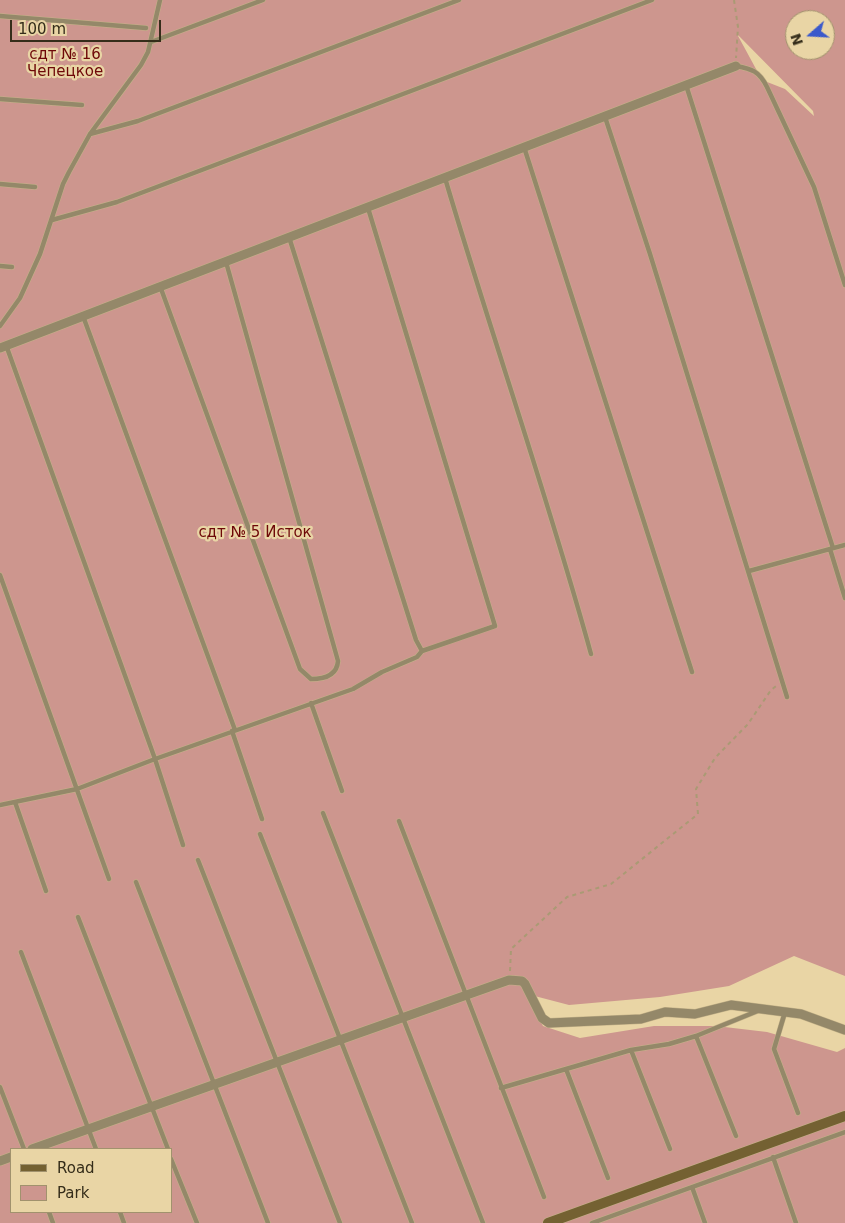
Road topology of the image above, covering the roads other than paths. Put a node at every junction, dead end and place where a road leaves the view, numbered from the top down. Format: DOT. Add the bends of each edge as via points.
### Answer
graph roads {
  1 [pos="160,0"];
  2 [pos="263,0"];
  3 [pos="459,0"];
  4 [pos="652,0"];
  5 [pos="0,16"];
  6 [pos="146,28"];
  7 [pos="151,42"];
  8 [pos="736,66"];
  9 [pos="686,85"];
  10 [pos="0,99"];
  11 [pos="82,105"];
  12 [pos="605,117"];
  13 [pos="90,134"];
  14 [pos="524,148"];
  15 [pos="445,178"];
  16 [pos="0,184"];
  17 [pos="35,187"];
  18 [pos="368,208"];
  19 [pos="52,220"];
  20 [pos="290,237"];
  21 [pos="226,260"];
  22 [pos="0,266"];
  23 [pos="12,267"];
  24 [pos="845,285"];
  25 [pos="159,286"];
  26 [pos="82,315"];
  27 [pos="0,326"];
  28 [pos="3,347"];
  29 [pos="845,545"];
  30 [pos="831,549"];
  31 [pos="749,571"];
  32 [pos="0,575"];
  33 [pos="845,598"];
  34 [pos="422,651"];
  35 [pos="591,654"];
  36 [pos="692,672"];
  37 [pos="787,697"];
  38 [pos="311,703"];
  39 [pos="234,730"];
  40 [pos="154,759"];
  41 [pos="78,789"];
  42 [pos="342,791"];
  43 [pos="15,802"];
  44 [pos="0,805"];
  45 [pos="323,812"];
  46 [pos="262,819"];
  47 [pos="399,821"];
  48 [pos="260,834"];
  49 [pos="183,845"];
  50 [pos="198,860"];
  51 [pos="109,879"];
  52 [pos="136,882"];
  53 [pos="46,890"];
  54 [pos="78,917"];
  55 [pos="21,952"];
  56 [pos="465,996"];
  57 [pos="761,1010"];
  58 [pos="785,1012"];
  59 [pos="403,1017"];
  60 [pos="845,1030"];
  61 [pos="696,1036"];
  62 [pos="340,1040"];
  63 [pos="631,1050"];
  64 [pos="277,1062"];
  65 [pos="566,1069"];
  66 [pos="214,1084"];
  67 [pos="0,1087"];
  68 [pos="501,1088"];
  69 [pos="151,1106"];
  70 [pos="798,1113"];
  71 [pos="845,1116"];
  72 [pos="88,1128"];
  73 [pos="845,1132"];
  74 [pos="736,1136"];
  75 [pos="24,1148"];
  76 [pos="35,1148"];
  77 [pos="96,1148"];
  78 [pos="168,1148"];
  79 [pos="670,1148"];
  80 [pos="773,1157"];
  81 [pos="172,1161"];
  82 [pos="608,1178"];
  83 [pos="692,1187"];
  84 [pos="544,1197"];
  85 [pos="609,1217"];
  86 [pos="197,1223"];
  87 [pos="268,1223"];
  88 [pos="340,1223"];
  89 [pos="412,1223"];
  90 [pos="483,1223"];
  91 [pos="548,1223"];
  92 [pos="592,1223"];
  93 [pos="611,1223"];
  94 [pos="705,1223"];
  95 [pos="796,1223"];
  1 -- 7 [label="lane"];
  2 -- 7 [label="lane"];
  3 -- 13 [label="lane" via="138,121"];
  4 -- 19 [label="lane" via="117,202"];
  5 -- 6 [label="lane"];
  7 -- 13 [label="lane" via="141,65"];
  8 -- 9 [label="street"];
  8 -- 24 [label="lane" via="760,74 767,87 814,187"];
  9 -- 12 [label="street"];
  9 -- 30 [label="lane"];
  10 -- 11 [label="lane"];
  12 -- 14 [label="street"];
  12 -- 31 [label="lane"];
  13 -- 19 [label="lane" via="63,184"];
  14 -- 15 [label="street"];
  14 -- 36 [label="lane"];
  15 -- 18 [label="street"];
  15 -- 35 [label="lane"];
  16 -- 17 [label="lane"];
  18 -- 20 [label="street"];
  18 -- 34 [label="lane" via="496,623 493,628"];
  19 -- 27 [label="lane" via="20,298"];
  20 -- 21 [label="street"];
  20 -- 34 [label="lane" via="380,530"];
  21 -- 25 [label="street"];
  21 -- 25 [label="lane" via="338,661 338,667 330,676 311,679 300,668"];
  22 -- 23 [label="lane"];
  25 -- 26 [label="street"];
  26 -- 28 [label="street"];
  26 -- 39 [label="lane"];
  28 -- 40 [label="lane"];
  29 -- 30 [label="lane"];
  30 -- 31 [label="lane"];
  30 -- 33 [label="lane"];
  31 -- 37 [label="lane"];
  32 -- 41 [label="lane"];
  34 -- 38 [label="lane" via="417,657 353,688"];
  38 -- 39 [label="lane"];
  38 -- 42 [label="lane"];
  39 -- 40 [label="lane"];
  39 -- 46 [label="lane"];
  40 -- 41 [label="lane"];
  40 -- 49 [label="lane"];
  41 -- 43 [label="lane"];
  41 -- 51 [label="lane"];
  43 -- 44 [label="lane"];
  43 -- 53 [label="lane"];
  45 -- 59 [label="lane"];
  47 -- 56 [label="lane"];
  48 -- 62 [label="lane"];
  50 -- 64 [label="lane"];
  52 -- 66 [label="lane"];
  54 -- 69 [label="lane"];
  55 -- 72 [label="lane"];
  56 -- 57 [label="street" via="509,980 522,982 542,1018 549,1023 641,1019 665,1012 695,1014 730,1006"];
  56 -- 59 [label="street"];
  56 -- 68 [label="lane"];
  57 -- 58 [label="street"];
  57 -- 61 [label="lane"];
  58 -- 60 [label="street" via="801,1014"];
  58 -- 70 [label="lane" via="774,1049"];
  59 -- 62 [label="street"];
  59 -- 90 [label="lane"];
  61 -- 63 [label="lane"];
  61 -- 74 [label="lane"];
  62 -- 64 [label="street"];
  62 -- 89 [label="lane"];
  63 -- 65 [label="lane"];
  63 -- 79 [label="lane"];
  64 -- 66 [label="street"];
  64 -- 88 [label="lane"];
  65 -- 68 [label="lane"];
  65 -- 82 [label="lane"];
  66 -- 69 [label="street"];
  66 -- 87 [label="lane"];
  67 -- 75 [label="lane"];
  68 -- 84 [label="lane"];
  69 -- 72 [label="street"];
  69 -- 78 [label="lane"];
  71 -- 91 [label="street"];
  72 -- 76 [label="street"];
  72 -- 77 [label="lane"];
  73 -- 80 [label="lane"];
  80 -- 83 [label="lane"];
  80 -- 95 [label="lane"];
  81 -- 86 [label="lane"];
  83 -- 85 [label="lane"];
  83 -- 94 [label="lane"];
  85 -- 92 [label="lane"];
  85 -- 93 [label="lane"];
}
